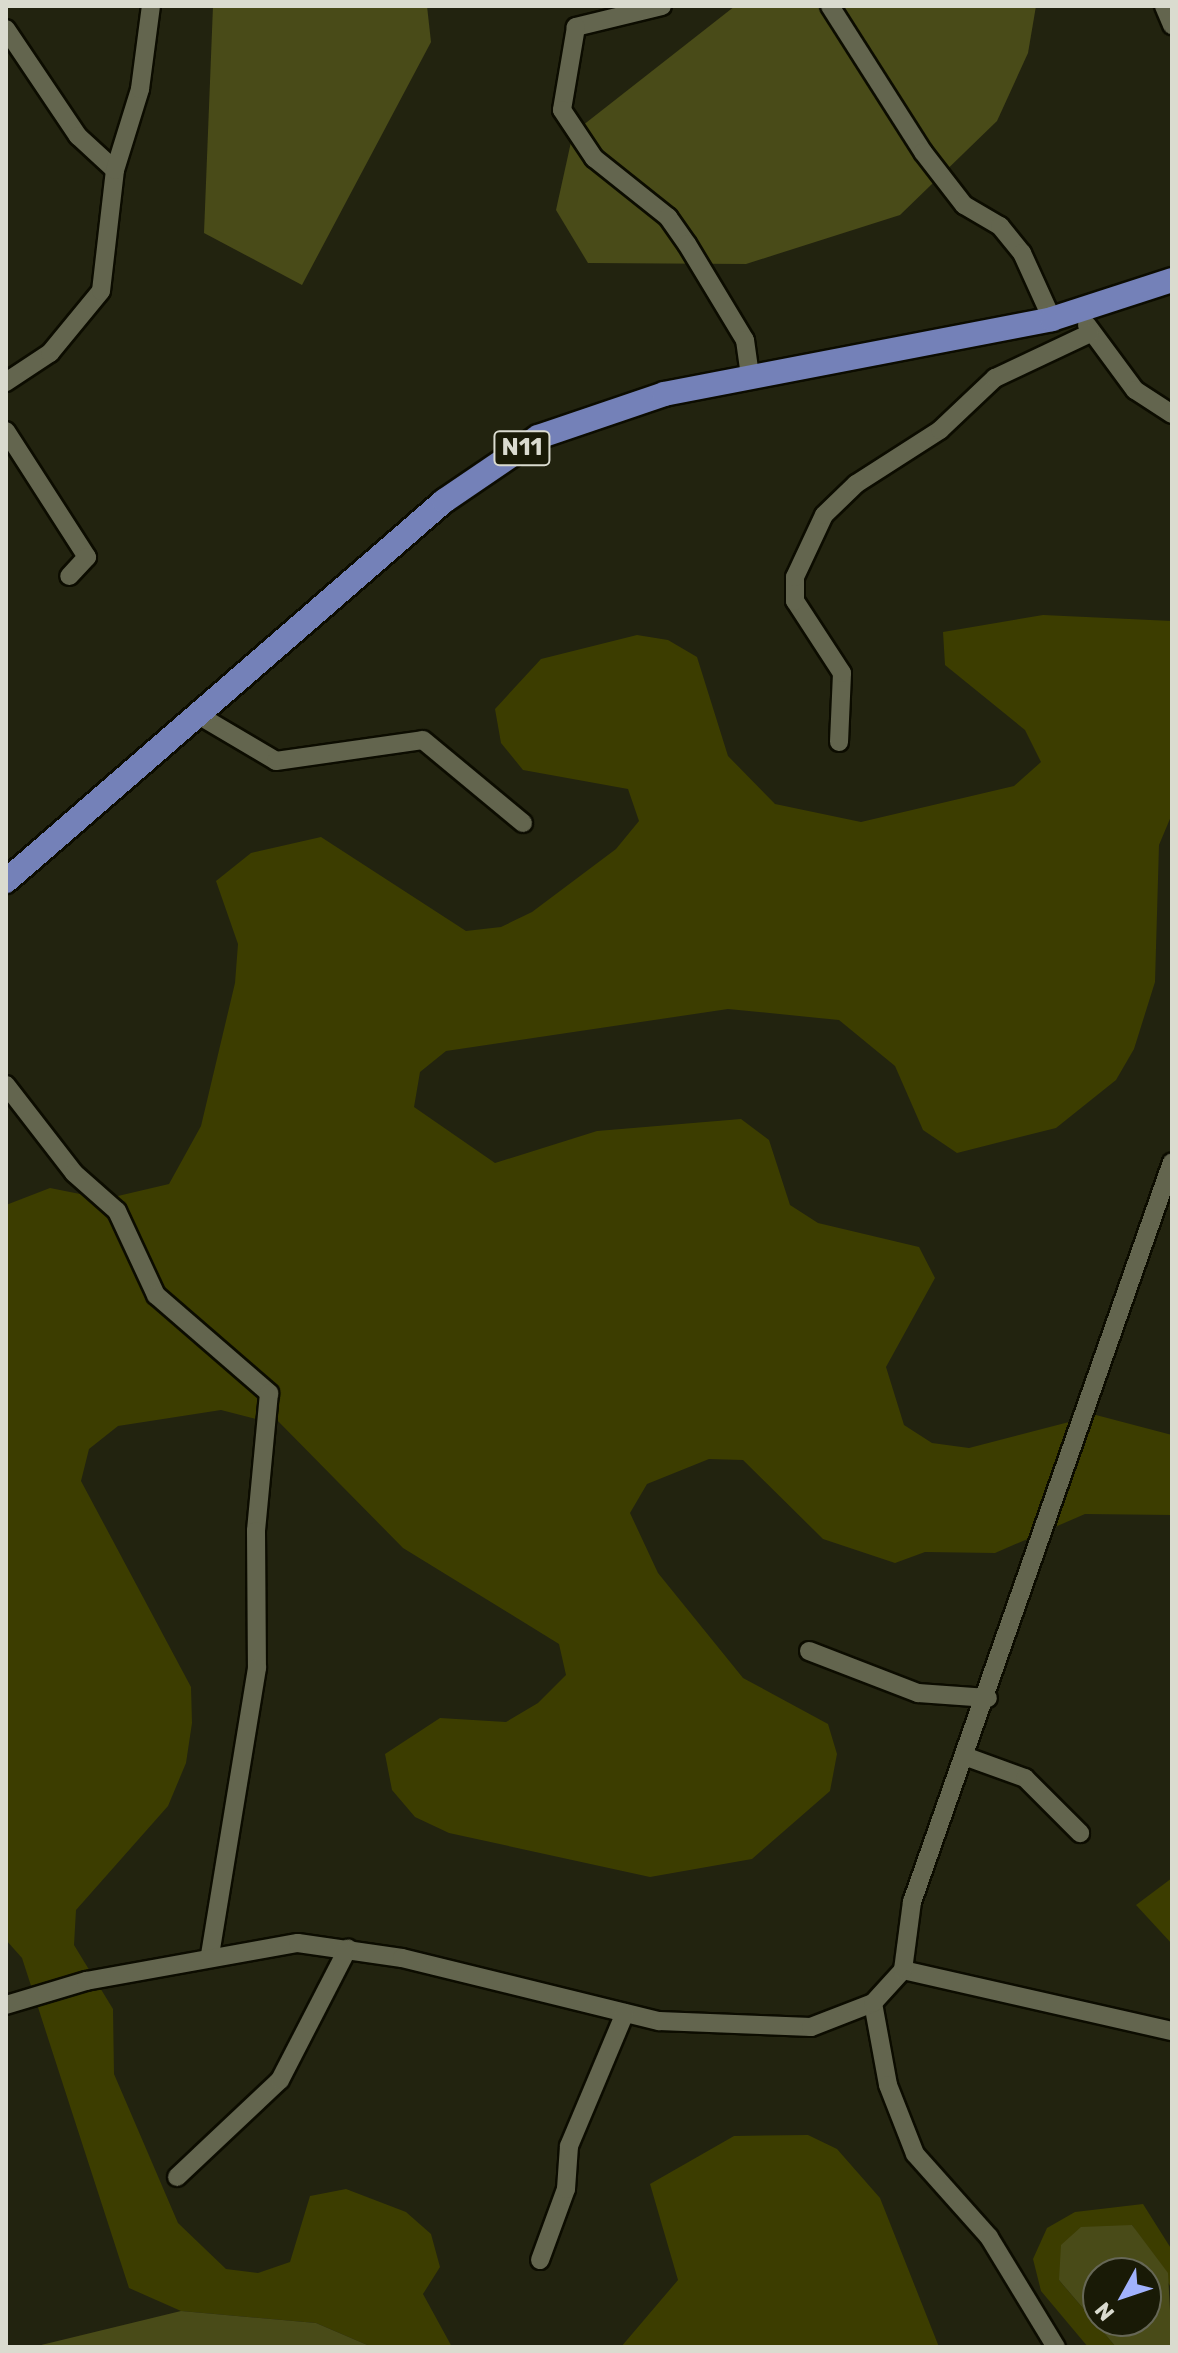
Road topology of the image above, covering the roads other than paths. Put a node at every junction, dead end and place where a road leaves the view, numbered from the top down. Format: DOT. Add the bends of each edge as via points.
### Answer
graph roads {
  1 [pos="151,6"];
  2 [pos="662,6"];
  3 [pos="830,6"];
  4 [pos="1164,6"];
  5 [pos="612,12"];
  6 [pos="1172,25"];
  7 [pos="6,29"];
  8 [pos="115,170"];
  9 [pos="1172,280"];
  10 [pos="1052,319"];
  11 [pos="1085,322"];
  12 [pos="750,377"];
  13 [pos="6,382"];
  14 [pos="1172,414"];
  15 [pos="6,431"];
  16 [pos="69,576"];
  17 [pos="200,716"];
  18 [pos="839,742"];
  19 [pos="523,823"];
  20 [pos="6,881"];
  21 [pos="6,1085"];
  22 [pos="1172,1162"];
  23 [pos="1167,1196"];
  24 [pos="809,1651"];
  25 [pos="988,1698"];
  26 [pos="967,1757"];
  27 [pos="1080,1833"];
  28 [pos="348,1948"];
  29 [pos="210,1956"];
  30 [pos="903,1970"];
  31 [pos="873,2003"];
  32 [pos="6,2005"];
  33 [pos="625,2013"];
  34 [pos="1172,2031"];
  35 [pos="177,2177"];
  36 [pos="540,2260"];
  37 [pos="1056,2347"];
  1 -- 8 [label="street" via="140,89"];
  2 -- 5 [label="street"];
  3 -- 10 [label="street" via="923,152 964,205 1000,226 1022,253"];
  4 -- 6 [label="street"];
  5 -- 12 [label="street" via="576,27 562,110 594,158 668,217 745,340"];
  7 -- 8 [label="street" via="78,136"];
  8 -- 13 [label="street" via="101,291 50,353"];
  9 -- 11 [label="highway, N11"];
  10 -- 11 [label="highway, N11"];
  10 -- 12 [label="highway, N11"];
  11 -- 14 [label="street" via="1135,390"];
  11 -- 18 [label="street" via="995,378 940,430 856,484 824,515 795,577 795,601 804,626 842,673"];
  12 -- 17 [label="highway, N11" via="589,415 538,437 444,501"];
  15 -- 16 [label="street" via="87,557"];
  17 -- 19 [label="street" via="276,761 423,740"];
  17 -- 20 [label="highway, N11"];
  21 -- 29 [label="street" via="74,1173 117,1211 156,1295 269,1393 256,1531 257,1668"];
  22 -- 23 [label="street"];
  23 -- 25 [label="street"];
  24 -- 25 [label="street" via="918,1693"];
  25 -- 26 [label="street"];
  26 -- 27 [label="street" via="1025,1778"];
  26 -- 30 [label="street" via="912,1902"];
  28 -- 29 [label="street" via="267,1944"];
  28 -- 33 [label="street"];
  28 -- 35 [label="street" via="280,2080"];
  29 -- 32 [label="street"];
  30 -- 31 [label="street"];
  30 -- 34 [label="street"];
  31 -- 33 [label="street" via="811,2027"];
  31 -- 37 [label="street" via="888,2085 915,2154 989,2237"];
  33 -- 36 [label="street" via="569,2146 566,2189"];
}
